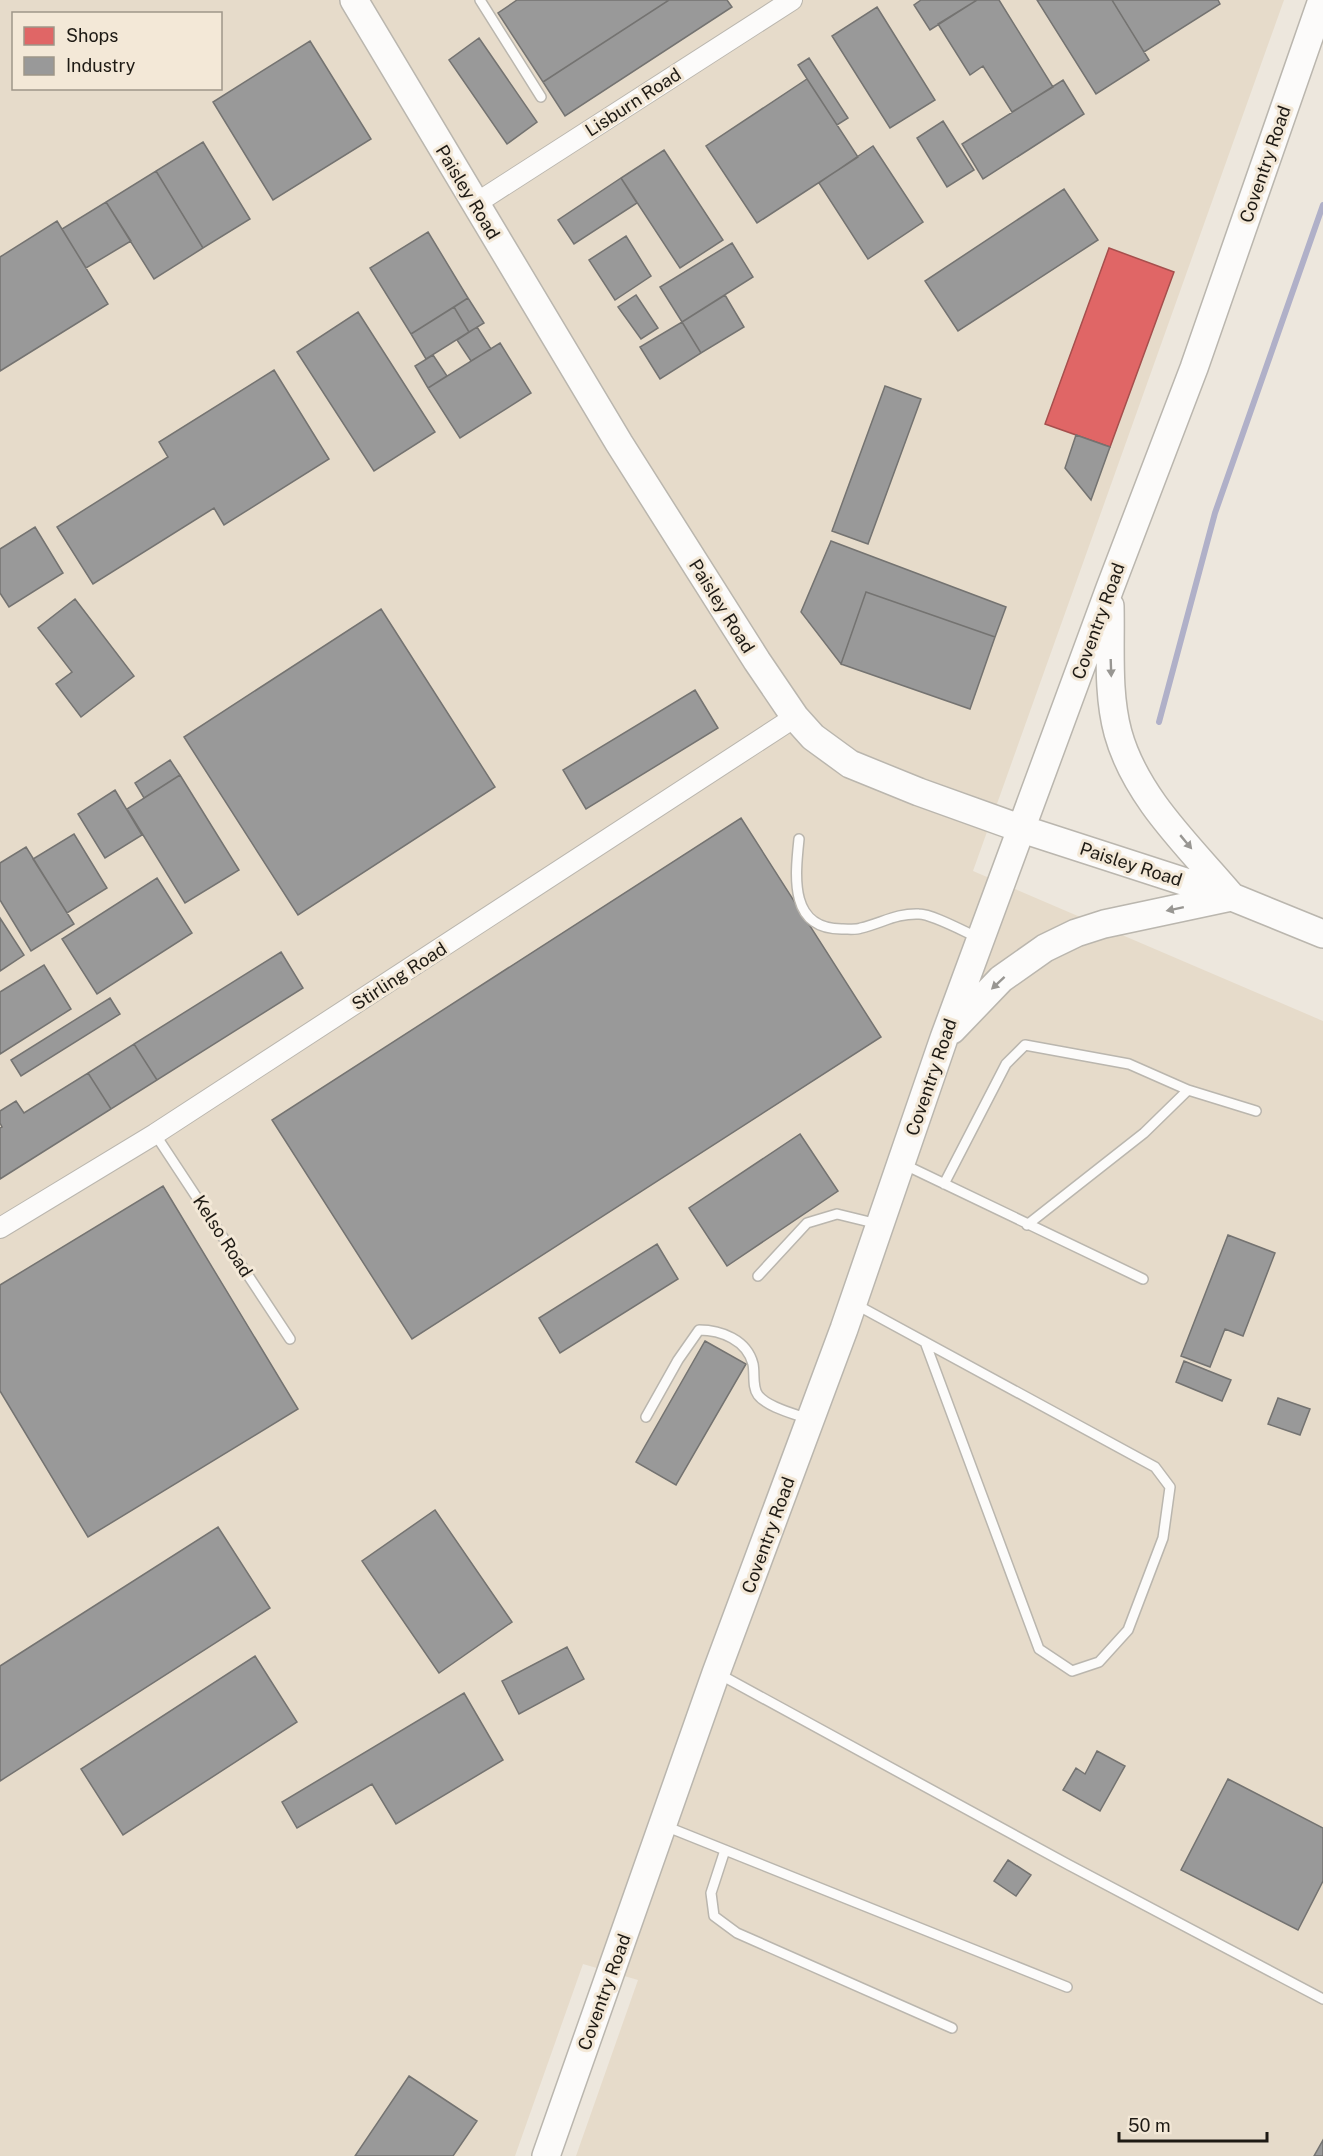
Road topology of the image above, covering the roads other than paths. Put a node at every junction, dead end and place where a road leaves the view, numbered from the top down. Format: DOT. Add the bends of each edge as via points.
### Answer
graph roads {
  1 [pos="354,0"];
  2 [pos="480,0"];
  3 [pos="792,0"];
  4 [pos="1322,0"];
  5 [pos="540,97"];
  6 [pos="475,204"];
  7 [pos="1110,588"];
  8 [pos="795,717"];
  9 [pos="1022,829"];
  10 [pos="799,838"];
  11 [pos="1232,897"];
  12 [pos="1323,934"];
  13 [pos="981,939"];
  14 [pos="944,1038"];
  15 [pos="1188,1090"];
  16 [pos="1256,1111"];
  17 [pos="155,1134"];
  18 [pos="901,1163"];
  19 [pos="944,1184"];
  20 [pos="880,1224"];
  21 [pos="1027,1225"];
  22 [pos="0,1228"];
  23 [pos="758,1276"];
  24 [pos="1143,1280"];
  25 [pos="853,1303"];
  26 [pos="290,1339"];
  27 [pos="925,1342"];
  28 [pos="646,1417"];
  29 [pos="810,1420"];
  30 [pos="717,1673"];
  31 [pos="663,1825"];
  32 [pos="725,1850"];
  33 [pos="1067,1987"];
  34 [pos="1323,1999"];
  35 [pos="952,2028"];
  36 [pos="546,2156"];
  1 -- 6 [label="street, Paisley Road"];
  2 -- 5 [label="lane"];
  3 -- 6 [label="street, Lisburn Road"];
  4 -- 7 [label="street, Coventry Road" via="1194,368"];
  6 -- 8 [label="street, Paisley Road" via="619,443"];
  7 -- 9 [label="street, Coventry Road"];
  7 -- 11 [label="street, one-way" via="1112,697 1118,733 1129,762 1149,799"];
  8 -- 9 [label="street, Paisley Road" via="813,737 850,764"];
  8 -- 17 [label="street, Stirling Road"];
  9 -- 11 [label="street, Paisley Road"];
  9 -- 13 [label="street, Coventry Road"];
  10 -- 13 [label="lane" via="795,874 799,900 805,913 821,927 860,929 894,916 922,914"];
  11 -- 12 [label="street, Paisley Road"];
  11 -- 14 [label="street, one-way" via="1104,924 1045,948 1002,979"];
  13 -- 14 [label="street, Coventry Road"];
  14 -- 18 [label="street, Coventry Road"];
  15 -- 16 [label="lane"];
  15 -- 19 [label="lane" via="1129,1064 1025,1045 1006,1064"];
  15 -- 21 [label="lane" via="1144,1133"];
  17 -- 22 [label="street, Stirling Road"];
  17 -- 26 [label="lane, Kelso Road"];
  18 -- 19 [label="lane"];
  18 -- 20 [label="street, Coventry Road"];
  19 -- 21 [label="lane"];
  20 -- 23 [label="lane" via="837,1214 807,1223"];
  20 -- 25 [label="street, Coventry Road"];
  21 -- 24 [label="lane"];
  25 -- 27 [label="lane"];
  25 -- 29 [label="street, Coventry Road"];
  27 -- 27 [label="lane" via="1155,1467 1170,1487 1163,1538 1128,1630 1099,1662 1072,1671 1039,1649"];
  28 -- 29 [label="lane" via="699,1330 714,1330 748,1350 758,1395"];
  29 -- 30 [label="street, Coventry Road"];
  30 -- 31 [label="street, Coventry Road"];
  30 -- 34 [label="lane"];
  31 -- 32 [label="lane"];
  31 -- 36 [label="street, Coventry Road"];
  32 -- 33 [label="lane"];
  32 -- 35 [label="lane" via="711,1893 714,1916 737,1933"];
}
